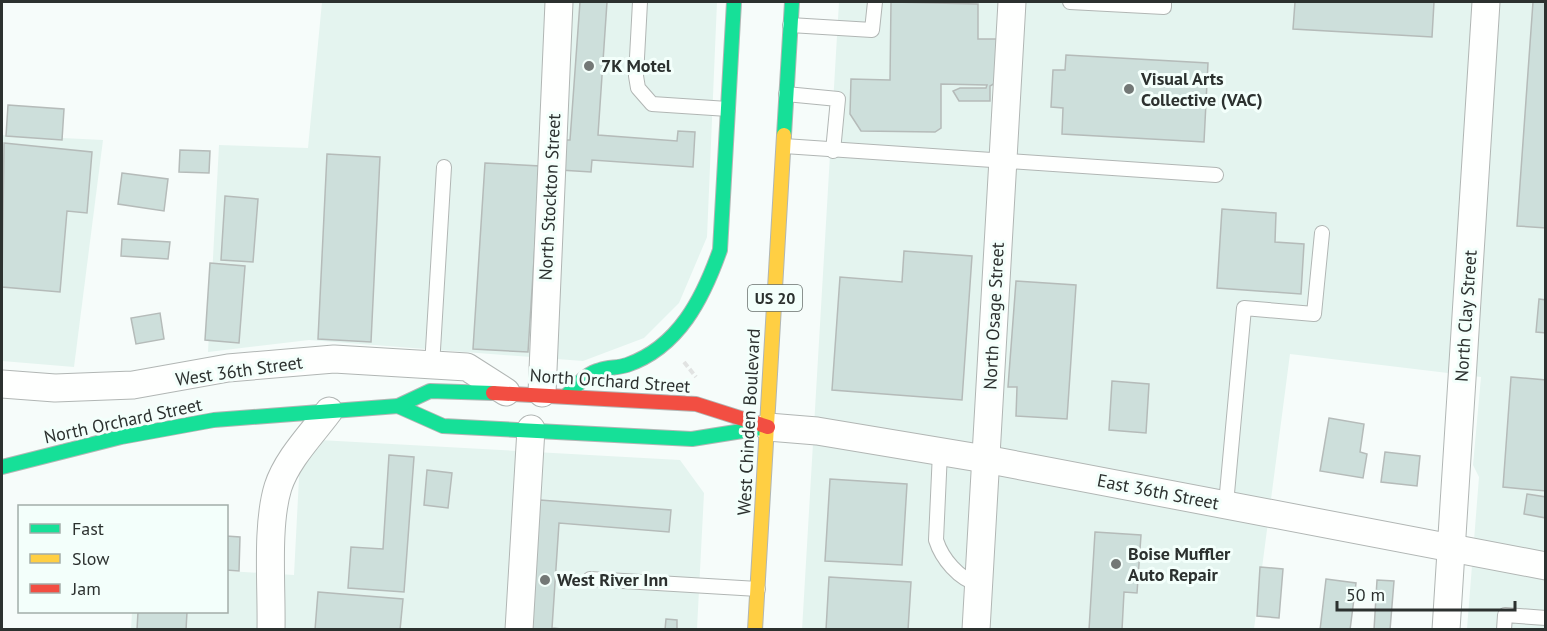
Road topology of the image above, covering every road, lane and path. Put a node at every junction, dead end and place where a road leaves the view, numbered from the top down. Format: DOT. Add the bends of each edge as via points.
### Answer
graph roads {
  1 [pos="559,2"];
  2 [pos="640,2"];
  3 [pos="734,2"];
  4 [pos="792,2"];
  5 [pos="875,2"];
  6 [pos="1012,2"];
  7 [pos="1070,2"];
  8 [pos="1164,2"];
  9 [pos="1486,2"];
  10 [pos="790,25"];
  11 [pos="786,94"];
  12 [pos="728,109"];
  13 [pos="783,146"];
  14 [pos="833,151"];
  15 [pos="1003,160"];
  16 [pos="444,167"];
  17 [pos="1215,175"];
  18 [pos="1322,233"];
  19 [pos="683,361"];
  20 [pos="432,366"];
  21 [pos="698,380"];
  22 [pos="2,384"];
  23 [pos="506,392"];
  24 [pos="555,394"];
  25 [pos="398,406"];
  26 [pos="329,411"];
  27 [pos="768,427"];
  28 [pos="531,429"];
  29 [pos="940,452"];
  30 [pos="985,459"];
  31 [pos="2,467"];
  32 [pos="1226,504"];
  33 [pos="1451,549"];
  34 [pos="1545,567"];
  35 [pos="590,579"];
  36 [pos="978,584"];
  37 [pos="758,589"];
  38 [pos="1545,618"];
  39 [pos="271,630"];
  40 [pos="519,630"];
  41 [pos="755,630"];
  42 [pos="976,630"];
  43 [pos="1446,630"];
  44 [pos="1504,630"];
  1 -- 24 [label="street, North Stockton Street"];
  2 -- 12 [label="lane" via="636,76 642,94 652,104"];
  3 -- 12 [label="main road"];
  4 -- 10 [label="main road, West Chinden Boulevard / US 20"];
  5 -- 10 [label="lane" via="872,30"];
  6 -- 15 [label="street, North Osage Street"];
  7 -- 8 [label="lane" via="1164,7"];
  9 -- 33 [label="street, North Clay Street"];
  10 -- 11 [label="main road, West Chinden Boulevard / US 20"];
  11 -- 13 [label="main road, West Chinden Boulevard / US 20"];
  11 -- 14 [label="lane" via="838,99"];
  12 -- 24 [label="main road" via="720,250 695,312 678,332 628,366 594,371"];
  13 -- 14 [label="lane"];
  13 -- 27 [label="main road, West Chinden Boulevard / US 20"];
  14 -- 15 [label="lane"];
  15 -- 17 [label="lane"];
  15 -- 30 [label="street, North Osage Street"];
  16 -- 20 [label="lane"];
  18 -- 32 [label="lane" via="1314,314 1244,308"];
  19 -- 21 [label="path"];
  20 -- 22 [label="street, West 36th Street" via="334,359 228,368 133,385 55,388"];
  20 -- 23 [label="street, West 36th Street" via="467,367"];
  23 -- 24 [label="main road, North Orchard Street"];
  23 -- 25 [label="main road, North Orchard Street" via="430,391"];
  24 -- 27 [label="main road, North Orchard Street" via="696,404"];
  25 -- 26 [label="main road, North Orchard Street"];
  25 -- 28 [label="main road, North Orchard Street" via="443,426"];
  26 -- 31 [label="main road, North Orchard Street" via="214,420 122,437"];
  26 -- 39 [label="street" via="291,461 278,487 273,521"];
  27 -- 28 [label="main road, North Orchard Street" via="692,439"];
  27 -- 29 [label="street, East 36th Street" via="817,431"];
  27 -- 37 [label="main road, West Chinden Boulevard / US 20"];
  28 -- 40 [label="street"];
  29 -- 30 [label="street, East 36th Street"];
  29 -- 36 [label="lane" via="936,540 955,569"];
  30 -- 32 [label="street, East 36th Street"];
  30 -- 36 [label="street, North Osage Street"];
  32 -- 33 [label="street, East 36th Street"];
  33 -- 34 [label="street, East 36th Street"];
  33 -- 43 [label="street, North Clay Street"];
  35 -- 37 [label="lane"];
  36 -- 42 [label="street, North Osage Street"];
  37 -- 41 [label="main road, West Chinden Boulevard / US 20"];
  38 -- 44 [label="lane" via="1505,615"];
}
